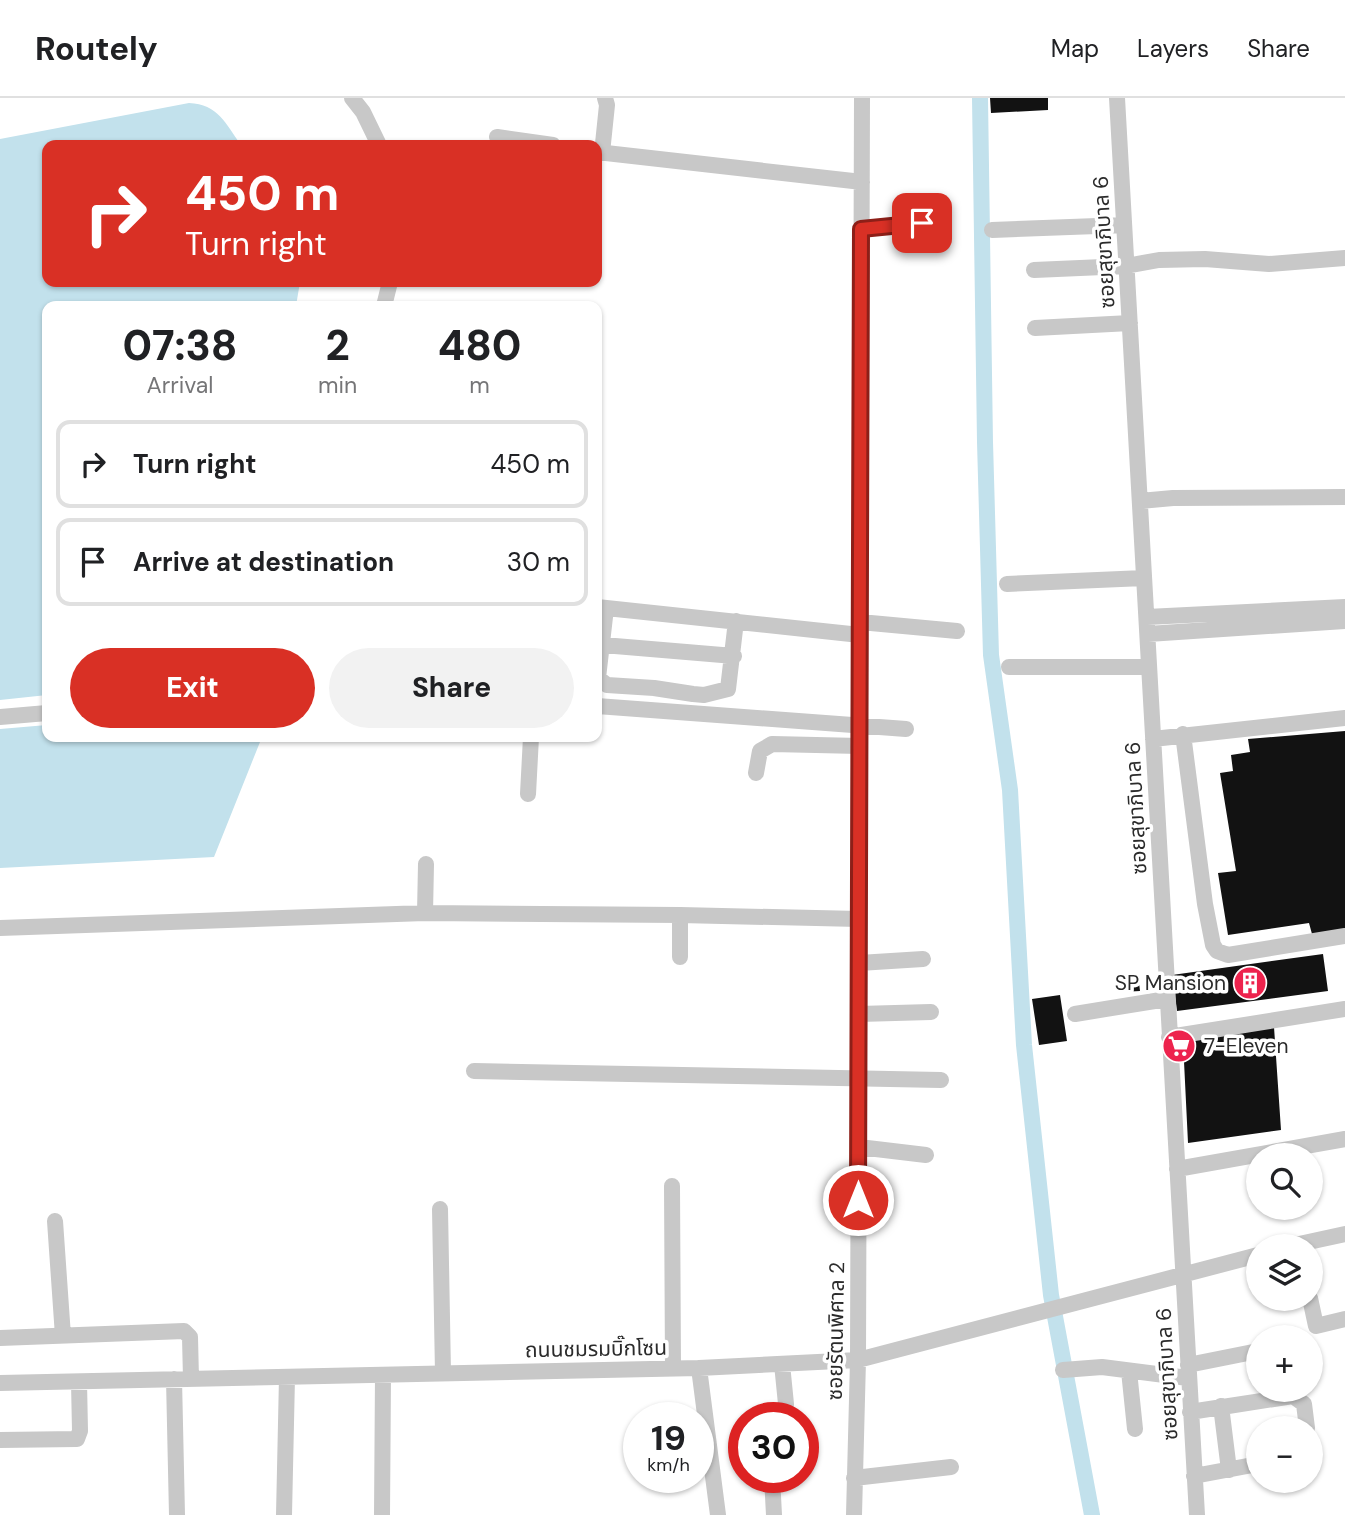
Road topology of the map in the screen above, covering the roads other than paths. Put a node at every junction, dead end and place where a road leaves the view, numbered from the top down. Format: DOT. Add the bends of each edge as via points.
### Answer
graph roads {
  1 [pos="352,98"];
  2 [pos="605,98"];
  3 [pos="862,98"];
  4 [pos="1116,98"];
  5 [pos="497,137"];
  6 [pos="377,140"];
  7 [pos="518,140"];
  8 [pos="601,140"];
  9 [pos="602,152"];
  10 [pos="862,182"];
  11 [pos="922,223"];
  12 [pos="1124,225"];
  13 [pos="861,229"];
  14 [pos="992,230"];
  15 [pos="1345,258"];
  16 [pos="1126,266"];
  17 [pos="1034,270"];
  18 [pos="1130,323"];
  19 [pos="1035,328"];
  20 [pos="1345,497"];
  21 [pos="1140,501"];
  22 [pos="1144,579"];
  23 [pos="1007,584"];
  24 [pos="602,607"];
  25 [pos="1345,607"];
  26 [pos="1147,617"];
  27 [pos="736,621"];
  28 [pos="1345,621"];
  29 [pos="602,626"];
  30 [pos="860,629"];
  31 [pos="957,631"];
  32 [pos="1148,634"];
  33 [pos="603,645"];
  34 [pos="602,652"];
  35 [pos="734,656"];
  36 [pos="1009,667"];
  37 [pos="1149,667"];
  38 [pos="602,681"];
  39 [pos="602,706"];
  40 [pos="42,713"];
  41 [pos="0,717"];
  42 [pos="1345,718"];
  43 [pos="860,727"];
  44 [pos="906,729"];
  45 [pos="1183,734"];
  46 [pos="1153,739"];
  47 [pos="531,742"];
  48 [pos="860,746"];
  49 [pos="756,774"];
  50 [pos="528,794"];
  51 [pos="426,864"];
  52 [pos="425,913"];
  53 [pos="680,915"];
  54 [pos="859,919"];
  55 [pos="0,928"];
  56 [pos="1345,936"];
  57 [pos="680,957"];
  58 [pos="923,959"];
  59 [pos="859,963"];
  60 [pos="1167,999"];
  61 [pos="1345,1009"];
  62 [pos="931,1012"];
  63 [pos="859,1014"];
  64 [pos="1075,1014"];
  65 [pos="1169,1037"];
  66 [pos="474,1071"];
  67 [pos="859,1079"];
  68 [pos="941,1080"];
  69 [pos="1345,1139"];
  70 [pos="859,1147"];
  71 [pos="926,1154"];
  72 [pos="1177,1169"];
  73 [pos="672,1186"];
  74 [pos="440,1209"];
  75 [pos="55,1221"];
  76 [pos="1345,1234"];
  77 [pos="1323,1239"];
  78 [pos="1246,1258"];
  79 [pos="1182,1276"];
  80 [pos="1313,1311"];
  81 [pos="1345,1319"];
  82 [pos="63,1336"];
  83 [pos="0,1338"];
  84 [pos="1246,1355"];
  85 [pos="858,1360"];
  86 [pos="782,1364"];
  87 [pos="673,1368"];
  88 [pos="699,1368"];
  89 [pos="1063,1370"];
  90 [pos="1129,1371"];
  91 [pos="1188,1372"];
  92 [pos="443,1373"];
  93 [pos="383,1375"];
  94 [pos="288,1377"];
  95 [pos="182,1379"];
  96 [pos="0,1382"];
  97 [pos="79,1382"];
  98 [pos="786,1402"];
  99 [pos="1221,1406"];
  100 [pos="1190,1412"];
  101 [pos="1306,1416"];
  102 [pos="1135,1429"];
  103 [pos="0,1440"];
  104 [pos="1246,1466"];
  105 [pos="951,1467"];
  106 [pos="1229,1470"];
  107 [pos="1194,1476"];
  108 [pos="854,1478"];
  109 [pos="773,1493"];
  110 [pos="177,1515"];
  111 [pos="284,1515"];
  112 [pos="382,1515"];
  113 [pos="718,1515"];
  114 [pos="774,1515"];
  115 [pos="854,1515"];
  116 [pos="1197,1515"];
  1 -- 6 [label="street"];
  2 -- 8 [label="street"];
  3 -- 10 [label="street, ซอยรัตนพิศาล 2"];
  4 -- 12 [label="street, ซอยสุขาภิบาล 6"];
  5 -- 7 [label="street"];
  9 -- 10 [label="street"];
  10 -- 13 [label="street, ซอยรัตนพิศาล 2"];
  11 -- 13 [label="street"];
  12 -- 14 [label="street"];
  12 -- 16 [label="street, ซอยสุขาภิบาล 6"];
  13 -- 30 [label="street, ซอยรัตนพิศาล 2"];
  15 -- 16 [label="street" via="1269,264 1159,260"];
  16 -- 17 [label="street"];
  16 -- 18 [label="street, ซอยสุขาภิบาล 6"];
  18 -- 19 [label="street"];
  18 -- 21 [label="street, ซอยสุขาภิบาล 6"];
  20 -- 21 [label="street"];
  21 -- 22 [label="street, ซอยสุขาภิบาล 6"];
  22 -- 23 [label="street"];
  22 -- 26 [label="street, ซอยสุขาภิบาล 6"];
  24 -- 27 [label="street"];
  25 -- 26 [label="street"];
  26 -- 32 [label="street, ซอยสุขาภิบาล 6"];
  27 -- 30 [label="street"];
  27 -- 35 [label="street"];
  28 -- 32 [label="street"];
  29 -- 33 [label="street"];
  30 -- 31 [label="street"];
  30 -- 43 [label="street, ซอยรัตนพิศาล 2"];
  32 -- 37 [label="street, ซอยสุขาภิบาล 6"];
  33 -- 34 [label="street"];
  33 -- 35 [label="street"];
  35 -- 38 [label="street" via="728,689 704,695"];
  36 -- 37 [label="street"];
  37 -- 46 [label="street, ซอยสุขาภิบาล 6"];
  39 -- 43 [label="street"];
  40 -- 41 [label="street"];
  42 -- 45 [label="street"];
  43 -- 44 [label="street"];
  43 -- 48 [label="street, ซอยรัตนพิศาล 2"];
  45 -- 46 [label="street"];
  45 -- 56 [label="street" via="1205,904 1217,951 1228,955"];
  46 -- 60 [label="street, ซอยสุขาภิบาล 6"];
  47 -- 50 [label="street"];
  48 -- 49 [label="street" via="772,744 760,751"];
  48 -- 54 [label="street, ซอยรัตนพิศาล 2"];
  51 -- 52 [label="street"];
  52 -- 53 [label="street"];
  52 -- 55 [label="street"];
  53 -- 54 [label="street"];
  53 -- 57 [label="street"];
  54 -- 59 [label="street, ซอยรัตนพิศาล 2"];
  58 -- 59 [label="street"];
  59 -- 63 [label="street, ซอยรัตนพิศาล 2"];
  60 -- 64 [label="street"];
  60 -- 65 [label="street, ซอยสุขาภิบาล 6"];
  61 -- 65 [label="street"];
  62 -- 63 [label="street"];
  63 -- 67 [label="street, ซอยรัตนพิศาล 2"];
  65 -- 72 [label="street, ซอยสุขาภิบาล 6"];
  66 -- 67 [label="street"];
  67 -- 68 [label="street"];
  67 -- 70 [label="street, ซอยรัตนพิศาล 2"];
  69 -- 72 [label="street"];
  70 -- 71 [label="street"];
  70 -- 85 [label="street, ซอยรัตนพิศาล 2"];
  72 -- 79 [label="street, ซอยสุขาภิบาล 6"];
  73 -- 87 [label="street"];
  74 -- 92 [label="street"];
  75 -- 82 [label="street"];
  76 -- 77 [label="street"];
  78 -- 79 [label="street, ถนนชมรมบิ๊กโซน"];
  79 -- 85 [label="street, ถนนชมรมบิ๊กโซน"];
  79 -- 91 [label="street, ซอยสุขาภิบาล 6"];
  80 -- 81 [label="street" via="1316,1326"];
  82 -- 83 [label="street"];
  82 -- 95 [label="street" via="184,1331 190,1337"];
  84 -- 91 [label="street"];
  85 -- 86 [label="street, ถนนชมรมบิ๊กโซน"];
  85 -- 108 [label="street, ซอยรัตนพิศาล 2"];
  86 -- 88 [label="street, ถนนชมรมบิ๊กโซน"];
  86 -- 98 [label="street"];
  87 -- 88 [label="street, ถนนชมรมบิ๊กโซน"];
  87 -- 92 [label="street, ถนนชมรมบิ๊กโซน"];
  88 -- 113 [label="street"];
  89 -- 90 [label="street" via="1102,1367"];
  90 -- 91 [label="street"];
  90 -- 102 [label="street"];
  91 -- 100 [label="street, ซอยสุขาภิบาล 6"];
  92 -- 93 [label="street, ถนนชมรมบิ๊กโซน"];
  93 -- 94 [label="street, ถนนชมรมบิ๊กโซน"];
  93 -- 112 [label="street"];
  94 -- 95 [label="street, ถนนชมรมบิ๊กโซน"];
  94 -- 111 [label="street"];
  95 -- 97 [label="street, ถนนชมรมบิ๊กโซน"];
  95 -- 110 [label="street"];
  96 -- 97 [label="street, ถนนชมรมบิ๊กโซน"];
  97 -- 103 [label="street" via="77,1439"];
  99 -- 100 [label="street"];
  99 -- 101 [label="street" via="1293,1396 1304,1404"];
  99 -- 106 [label="street"];
  100 -- 107 [label="street, ซอยสุขาภิบาล 6"];
  104 -- 106 [label="street"];
  105 -- 108 [label="street"];
  106 -- 107 [label="street"];
  107 -- 116 [label="street, ซอยสุขาภิบาล 6"];
  108 -- 115 [label="street, ซอยรัตนพิศาล 2"];
  109 -- 114 [label="street"];
}
